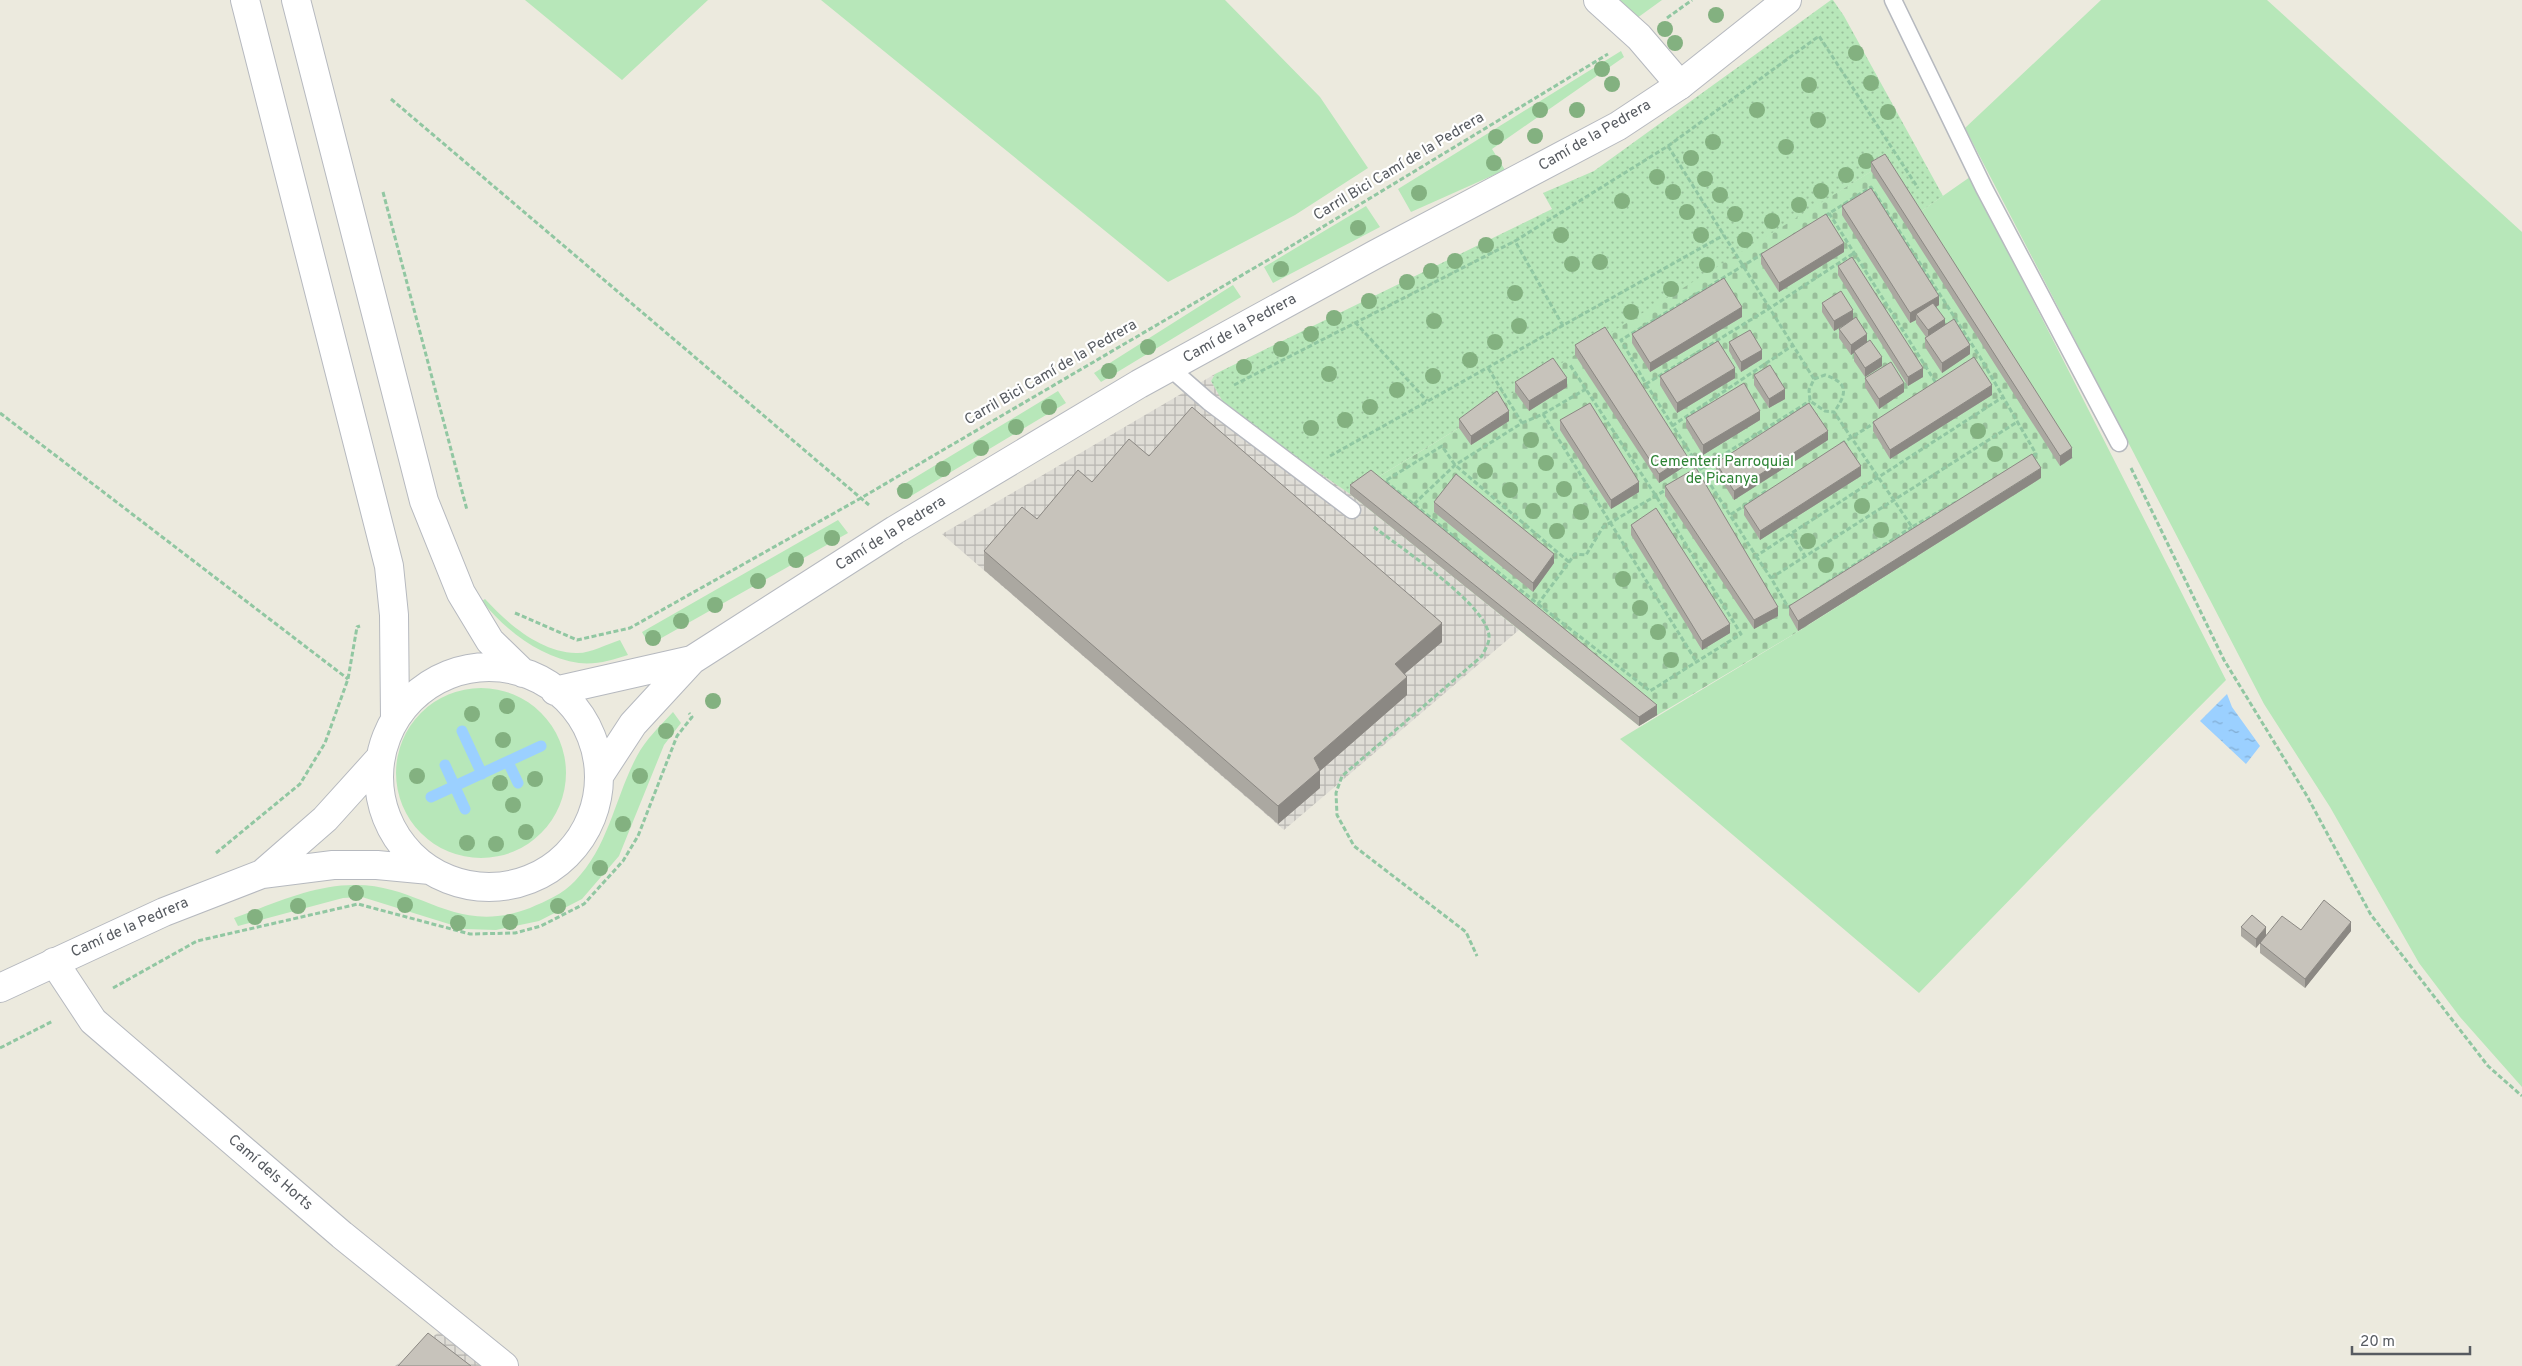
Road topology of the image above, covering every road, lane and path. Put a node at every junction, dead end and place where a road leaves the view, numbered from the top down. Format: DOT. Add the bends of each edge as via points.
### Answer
graph roads {
  1 [pos="245,0"];
  2 [pos="296,0"];
  3 [pos="1598,0"];
  4 [pos="1787,0"];
  5 [pos="1893,0"];
  6 [pos="1610,53"];
  7 [pos="1680,86"];
  8 [pos="392,99"];
  9 [pos="1668,146"];
  10 [pos="381,182"];
  11 [pos="1918,188"];
  12 [pos="1828,213"];
  13 [pos="1820,219"];
  14 [pos="1724,236"];
  15 [pos="1515,241"];
  16 [pos="1769,250"];
  17 [pos="1854,253"];
  18 [pos="1744,266"];
  19 [pos="1770,308"];
  20 [pos="1355,322"];
  21 [pos="1563,326"];
  22 [pos="1792,346"];
  23 [pos="1980,357"];
  24 [pos="1972,361"];
  25 [pos="1570,365"];
  26 [pos="1170,368"];
  27 [pos="1488,368"];
  28 [pos="1814,379"];
  29 [pos="1943,379"];
  30 [pos="1646,384"];
  31 [pos="1936,384"];
  32 [pos="1233,385"];
  33 [pos="1586,389"];
  34 [pos="1928,389"];
  35 [pos="2002,397"];
  36 [pos="1427,401"];
  37 [pos="1810,401"];
  38 [pos="1834,412"];
  39 [pos="0,413"];
  40 [pos="1543,414"];
  41 [pos="1882,418"];
  42 [pos="2017,422"];
  43 [pos="1522,423"];
  44 [pos="1672,426"];
  45 [pos="1851,437"];
  46 [pos="2119,443"];
  47 [pos="1835,448"];
  48 [pos="1324,459"];
  49 [pos="2028,459"];
  50 [pos="1455,466"];
  51 [pos="1700,469"];
  52 [pos="1693,473"];
  53 [pos="1878,477"];
  54 [pos="1670,487"];
  55 [pos="1770,489"];
  56 [pos="1656,496"];
  57 [pos="861,498"];
  58 [pos="1962,498"];
  59 [pos="1893,500"];
  60 [pos="1414,504"];
  61 [pos="1352,510"];
  62 [pos="1730,515"];
  63 [pos="469,518"];
  64 [pos="1612,522"];
  65 [pos="1912,527"];
  66 [pos="895,530"];
  67 [pos="1791,534"];
  68 [pos="1756,556"];
  69 [pos="1806,556"];
  70 [pos="1569,562"];
  71 [pos="1771,578"];
  72 [pos="1813,591"];
  73 [pos="1796,602"];
  74 [pos="1538,604"];
  75 [pos="512,610"];
  76 [pos="357,627"];
  77 [pos="692,660"];
  78 [pos="1696,661"];
  79 [pos="523,673"];
  80 [pos="348,679"];
  81 [pos="555,690"];
  82 [pos="396,719"];
  83 [pos="380,757"];
  84 [pos="599,776"];
  85 [pos="215,855"];
  86 [pos="430,870"];
  87 [pos="262,874"];
  88 [pos="1477,956"];
  89 [pos="54,962"];
  90 [pos="0,988"];
  91 [pos="46,1024"];
  92 [pos="0,1048"];
  93 [pos="2522,1096"];
  94 [pos="504,1366"];
  1 -- 82 [label="street" via="389,566 394,615"];
  2 -- 79 [label="street" via="424,501 460,593 490,641"];
  3 -- 7 [label="street" via="1638,37"];
  4 -- 7 [label="street, Camí de la Pedrera"];
  5 -- 46 [label="lane" via="1984,188"];
  6 -- 57 [label="path, Carril Bici Camí de la Pedrera" via="1273,257"];
  7 -- 26 [label="street, Camí de la Pedrera" via="1618,126"];
  8 -- 57 [label="path"];
  9 -- 11 [label="path" via="1819,36"];
  9 -- 14 [label="path"];
  9 -- 15 [label="path"];
  10 -- 63 [label="path"];
  12 -- 13 [label="path"];
  12 -- 17 [label="path"];
  12 -- 23 [label="path" via="1871,187"];
  14 -- 18 [label="path"];
  14 -- 21 [label="path"];
  15 -- 20 [label="path"];
  15 -- 21 [label="path"];
  16 -- 18 [label="path"];
  17 -- 19 [label="path"];
  17 -- 31 [label="path"];
  18 -- 19 [label="path"];
  18 -- 30 [label="path" via="1621,340"];
  19 -- 22 [label="path"];
  19 -- 30 [label="path"];
  20 -- 32 [label="path"];
  20 -- 36 [label="path"];
  21 -- 27 [label="path"];
  22 -- 28 [label="path"];
  22 -- 44 [label="path"];
  23 -- 24 [label="path"];
  23 -- 35 [label="path"];
  25 -- 33 [label="path"];
  26 -- 61 [label="lane" via="1209,402"];
  26 -- 66 [label="street, Camí de la Pedrera"];
  27 -- 36 [label="path"];
  27 -- 43 [label="path"];
  28 -- 37 [label="path" via="1809,390"];
  28 -- 38 [label="path" via="1825,375 1837,379 1844,388 1844,399"];
  29 -- 31 [label="path"];
  30 -- 44 [label="path"];
  31 -- 34 [label="path"];
  33 -- 40 [label="path"];
  33 -- 56 [label="path"];
  35 -- 42 [label="path"];
  35 -- 53 [label="path"];
  36 -- 48 [label="path"];
  37 -- 38 [label="path" via="1825,411"];
  37 -- 51 [label="path"];
  38 -- 45 [label="path"];
  39 -- 80 [label="path"];
  40 -- 43 [label="path"];
  40 -- 64 [label="path"];
  41 -- 45 [label="path"];
  42 -- 49 [label="path" via="2036,454"];
  42 -- 59 [label="path"];
  43 -- 50 [label="path"];
  44 -- 51 [label="path"];
  45 -- 47 [label="path"];
  45 -- 53 [label="path"];
  46 -- 93 [label="path" via="2224,660 2307,796 2370,916 2488,1066"];
  50 -- 60 [label="path"];
  50 -- 60 [label="path" via="1442,446 1385,481"];
  50 -- 70 [label="path"];
  51 -- 52 [label="path"];
  51 -- 62 [label="path"];
  53 -- 59 [label="path"];
  53 -- 67 [label="path"];
  54 -- 56 [label="path"];
  55 -- 62 [label="path"];
  56 -- 64 [label="path"];
  56 -- 78 [label="path" via="1741,634"];
  57 -- 66 [label="path"];
  57 -- 75 [label="path, Carril Bici Camí de la Pedrera" via="630,628 577,640 518,616"];
  58 -- 65 [label="path"];
  59 -- 65 [label="path"];
  59 -- 69 [label="path"];
  60 -- 74 [label="path"];
  61 -- 88 [label="path" via="1467,600 1483,619 1489,638 1482,656 1342,776 1336,793 1338,816 1354,846 1466,932"];
  62 -- 68 [label="path"];
  64 -- 70 [label="path" via="1603,527 1586,555 1576,554"];
  64 -- 78 [label="path"];
  65 -- 72 [label="path"];
  66 -- 77 [label="street, Camí de la Pedrera"];
  67 -- 68 [label="path"];
  67 -- 69 [label="path"];
  68 -- 71 [label="path"];
  69 -- 71 [label="path"];
  70 -- 74 [label="path"];
  71 -- 73 [label="path" via="1788,607"];
  74 -- 78 [label="path" via="1650,691"];
  76 -- 80 [label="path"];
  77 -- 81 [label="street, Camí de la Pedrera"];
  77 -- 84 [label="street, Camí de la Pedrera" via="633,724"];
  79 -- 81 [label="street"];
  79 -- 82 [label="street" via="502,668 461,671 441,678 408,702"];
  80 -- 85 [label="path" via="324,743 300,784"];
  81 -- 84 [label="street" via="587,728"];
  82 -- 83 [label="street" via="388,731"];
  83 -- 86 [label="street" via="380,795 384,813 402,846"];
  83 -- 87 [label="street, Camí de la Pedrera" via="325,819"];
  84 -- 86 [label="street" via="590,822 562,860 542,873 521,883 498,887 451,881"];
  86 -- 87 [label="street, Camí de la Pedrera" via="333,865"];
  87 -- 89 [label="street, Camí de la Pedrera" via="164,912"];
  89 -- 90 [label="street, Camí de la Pedrera"];
  89 -- 94 [label="street, Camí dels Horts" via="92,1021 342,1234"];
  91 -- 92 [label="path"];
}
